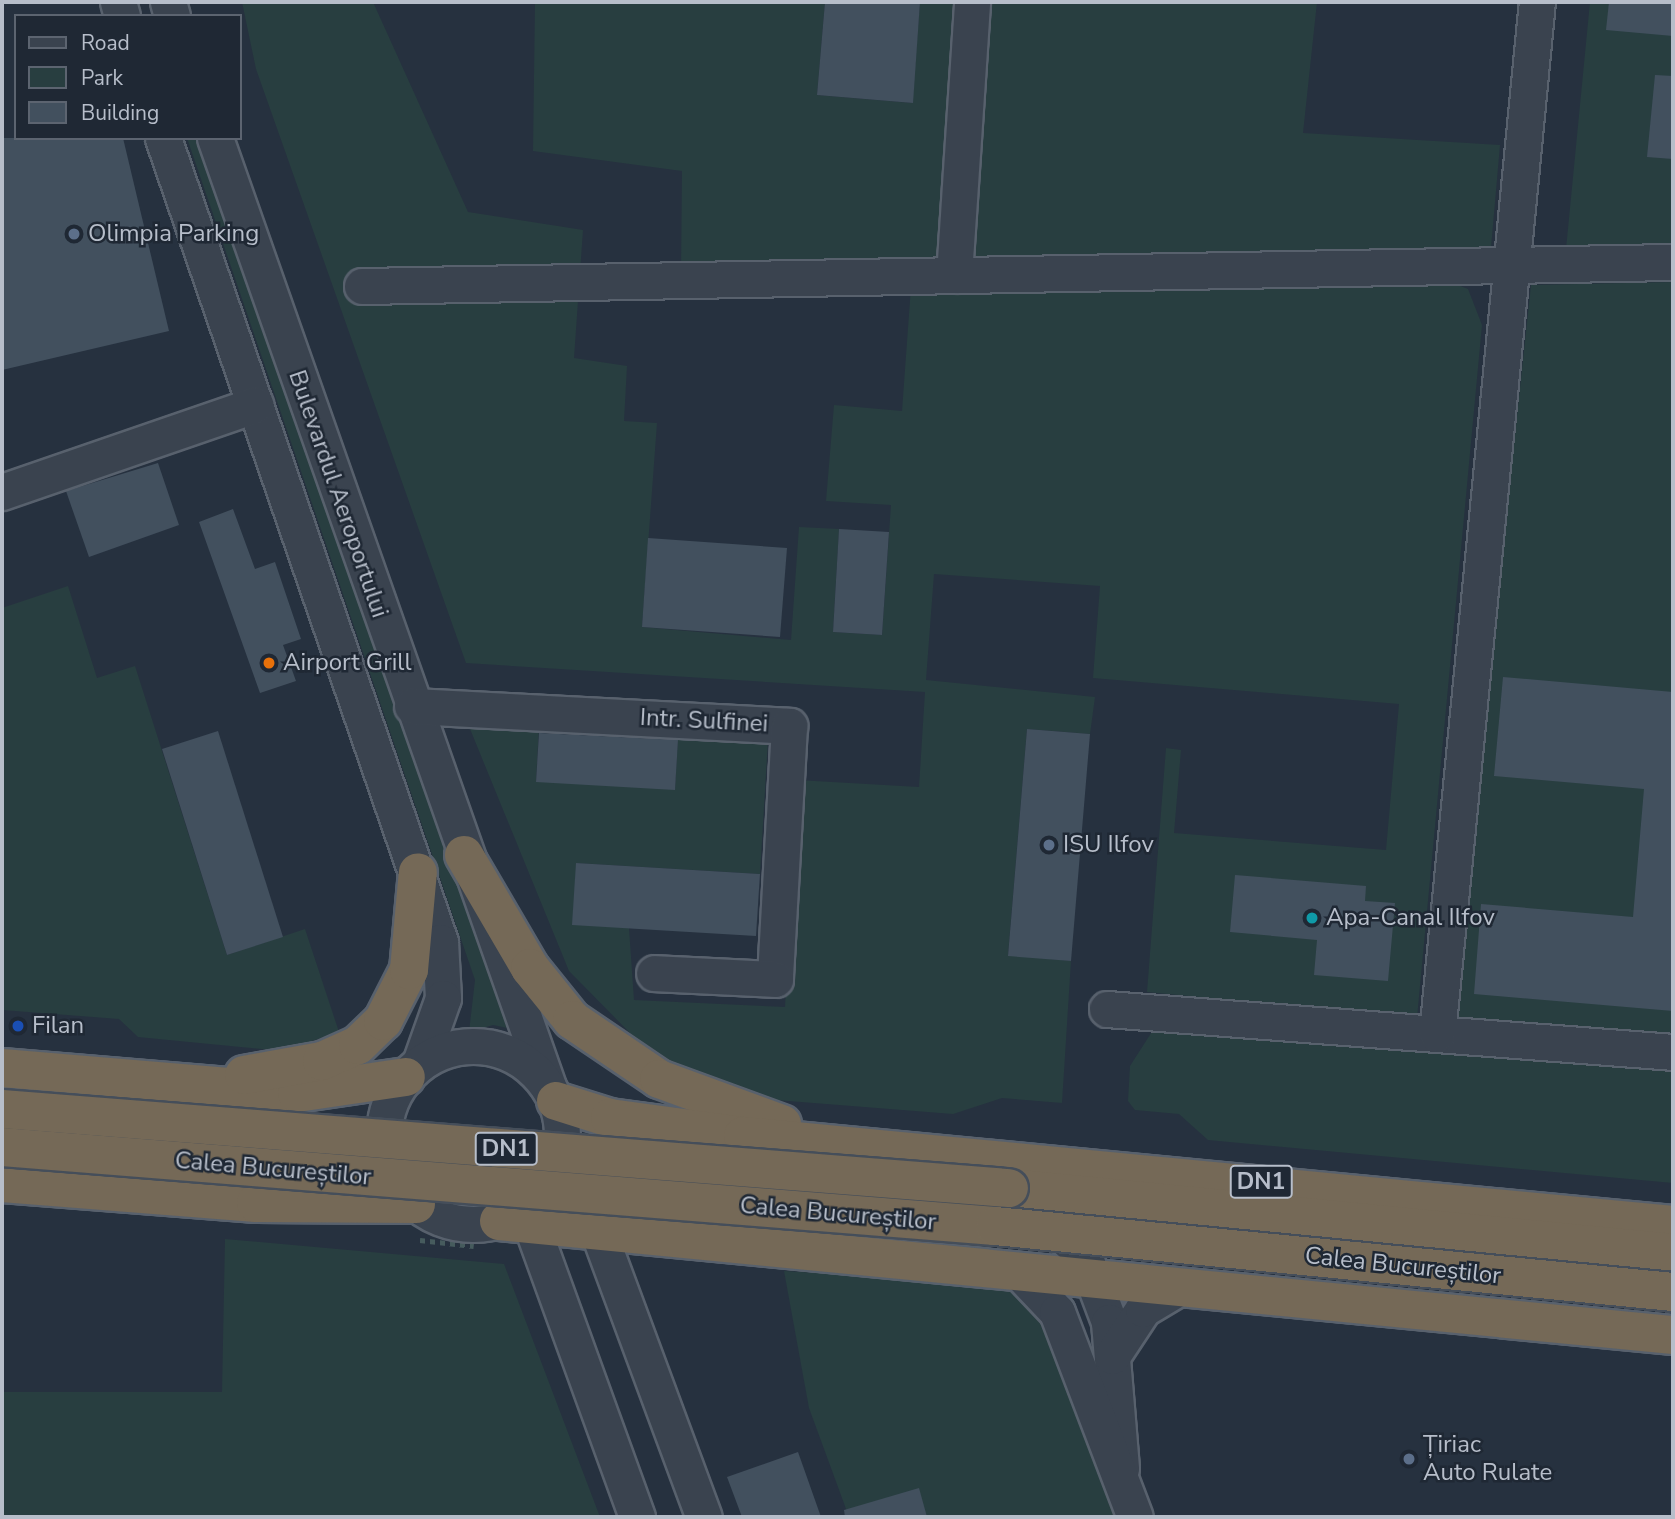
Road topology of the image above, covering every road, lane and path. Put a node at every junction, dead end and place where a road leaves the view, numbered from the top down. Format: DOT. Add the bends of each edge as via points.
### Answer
graph roads {
  1 [pos="972,2"];
  2 [pos="1537,2"];
  3 [pos="164,140"];
  4 [pos="216,140"];
  5 [pos="1673,262"];
  6 [pos="1512,265"];
  7 [pos="954,275"];
  8 [pos="362,286"];
  9 [pos="255,405"];
  10 [pos="2,492"];
  11 [pos="412,706"];
  12 [pos="464,855"];
  13 [pos="418,872"];
  14 [pos="654,973"];
  15 [pos="1107,1009"];
  16 [pos="1437,1034"];
  17 [pos="1673,1052"];
  18 [pos="2,1068"];
  19 [pos="413,1070"];
  20 [pos="194,1084"];
  21 [pos="552,1094"];
  22 [pos="2,1109"];
  23 [pos="847,1145"];
  24 [pos="2,1147"];
  25 [pos="971,1155"];
  26 [pos="556,1168"];
  27 [pos="2,1183"];
  28 [pos="926,1200"];
  29 [pos="416,1204"];
  30 [pos="515,1222"];
  31 [pos="1673,1225"];
  32 [pos="598,1231"];
  33 [pos="1673,1253"];
  34 [pos="962,1267"];
  35 [pos="1021,1274"];
  36 [pos="1098,1282"];
  37 [pos="1176,1289"];
  38 [pos="1673,1292"];
  39 [pos="1673,1335"];
  40 [pos="1112,1356"];
  41 [pos="1121,1469"];
  42 [pos="637,1517"];
  43 [pos="705,1517"];
  44 [pos="1135,1517"];
  1 -- 7 [label="street"];
  2 -- 6 [label="street"];
  3 -- 9 [label="street, Bulevardul Aeroportului"];
  4 -- 11 [label="street, Bulevardul Aeroportului"];
  5 -- 6 [label="street"];
  6 -- 7 [label="street"];
  6 -- 16 [label="street"];
  7 -- 8 [label="street"];
  9 -- 10 [label="street"];
  9 -- 13 [label="street, Bulevardul Aeroportului"];
  11 -- 12 [label="street, Bulevardul Aeroportului"];
  11 -- 14 [label="street, Intr. Sulfinei" via="789,726 775,979"];
  12 -- 21 [label="street, Bulevardul Aeroportului"];
  12 -- 23 [label="highway" via="530,968 572,1020 605,1047 691,1092"];
  13 -- 19 [label="street, Bulevardul Aeroportului" via="440,942 444,978 438,1020"];
  13 -- 20 [label="highway" via="409,970 383,1021 358,1045 322,1061"];
  15 -- 16 [label="street"];
  16 -- 17 [label="street"];
  18 -- 20 [label="highway"];
  19 -- 20 [label="highway" via="297,1093"];
  19 -- 21 [label="street" via="440,1052 481,1046 523,1060"];
  19 -- 29 [label="street, DN1" via="388,1108 384,1140 391,1171"];
  21 -- 23 [label="highway, DN1" via="636,1123"];
  21 -- 26 [label="street, DN1" via="563,1130"];
  22 -- 33 [label="highway, Calea Bucureștilor / DN1, bridge" via="996,1187"];
  23 -- 25 [label="highway, DN1"];
  24 -- 38 [label="highway, Calea Bucureștilor / DN1, bridge" via="995,1226"];
  25 -- 28 [label="highway" via="935,1179"];
  25 -- 31 [label="highway, DN1"];
  26 -- 28 [label="street"];
  26 -- 30 [label="street, DN1"];
  27 -- 29 [label="highway, DN1" via="256,1203"];
  28 -- 34 [label="highway" via="927,1227 940,1252"];
  28 -- 36 [label="street" via="1017,1208 1041,1216 1062,1229"];
  29 -- 30 [label="street, DN1" via="461,1224"];
  30 -- 32 [label="highway, DN1"];
  30 -- 42 [label="street"];
  32 -- 34 [label="highway, DN1"];
  32 -- 43 [label="street"];
  34 -- 35 [label="highway, DN1"];
  35 -- 36 [label="highway, DN1"];
  35 -- 41 [label="street" via="1057,1312"];
  36 -- 37 [label="highway, DN1"];
  36 -- 40 [label="street"];
  37 -- 39 [label="highway, DN1"];
  37 -- 40 [label="street" via="1143,1309"];
  40 -- 41 [label="street"];
  41 -- 44 [label="street"];
}
